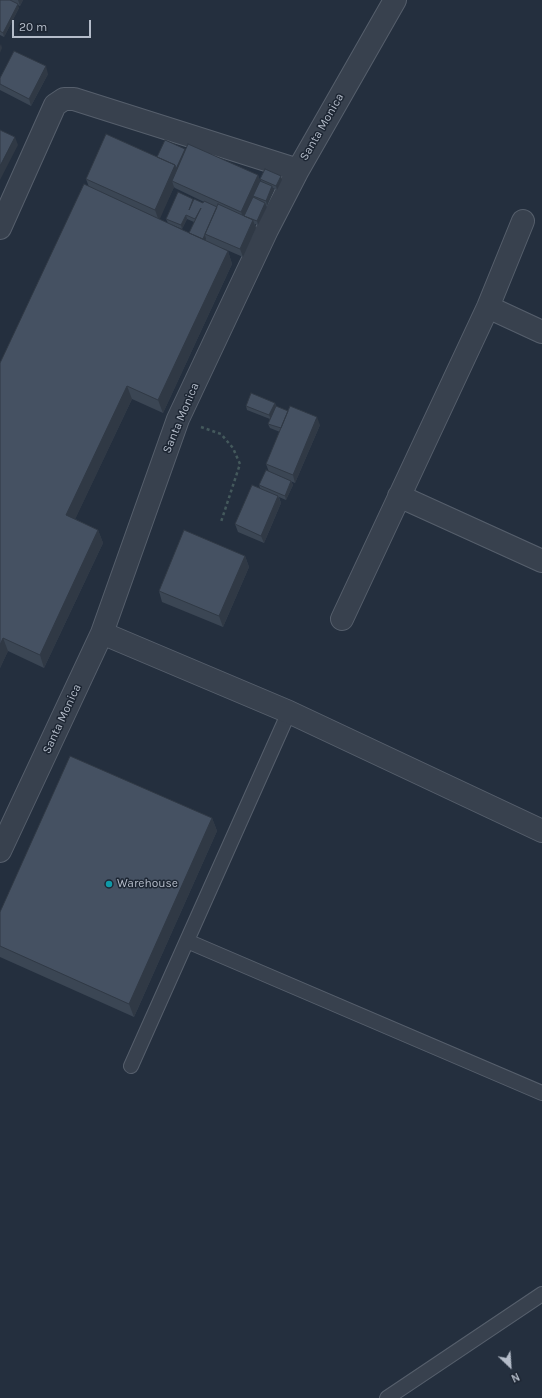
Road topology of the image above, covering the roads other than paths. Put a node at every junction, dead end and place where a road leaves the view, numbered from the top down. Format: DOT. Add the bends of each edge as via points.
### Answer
graph roads {
  1 [pos="395,0"];
  2 [pos="298,170"];
  3 [pos="523,221"];
  4 [pos="0,228"];
  5 [pos="488,307"];
  6 [pos="542,332"];
  7 [pos="399,496"];
  8 [pos="542,560"];
  9 [pos="342,619"];
  10 [pos="102,633"];
  11 [pos="289,712"];
  12 [pos="542,830"];
  13 [pos="0,852"];
  14 [pos="187,941"];
  15 [pos="131,1066"];
  16 [pos="542,1093"];
  17 [pos="542,1294"];
  18 [pos="387,1398"];
  1 -- 2 [label="street, Santa Monica"];
  2 -- 4 [label="street" via="74,99 64,99 55,106"];
  2 -- 10 [label="street, Santa Monica" via="178,419"];
  3 -- 5 [label="street"];
  5 -- 6 [label="street"];
  5 -- 7 [label="street"];
  7 -- 8 [label="street"];
  7 -- 9 [label="street"];
  10 -- 11 [label="street"];
  10 -- 13 [label="street, Santa Monica"];
  11 -- 12 [label="street"];
  11 -- 14 [label="lane"];
  14 -- 15 [label="lane"];
  14 -- 16 [label="lane"];
  17 -- 18 [label="lane"];
}
